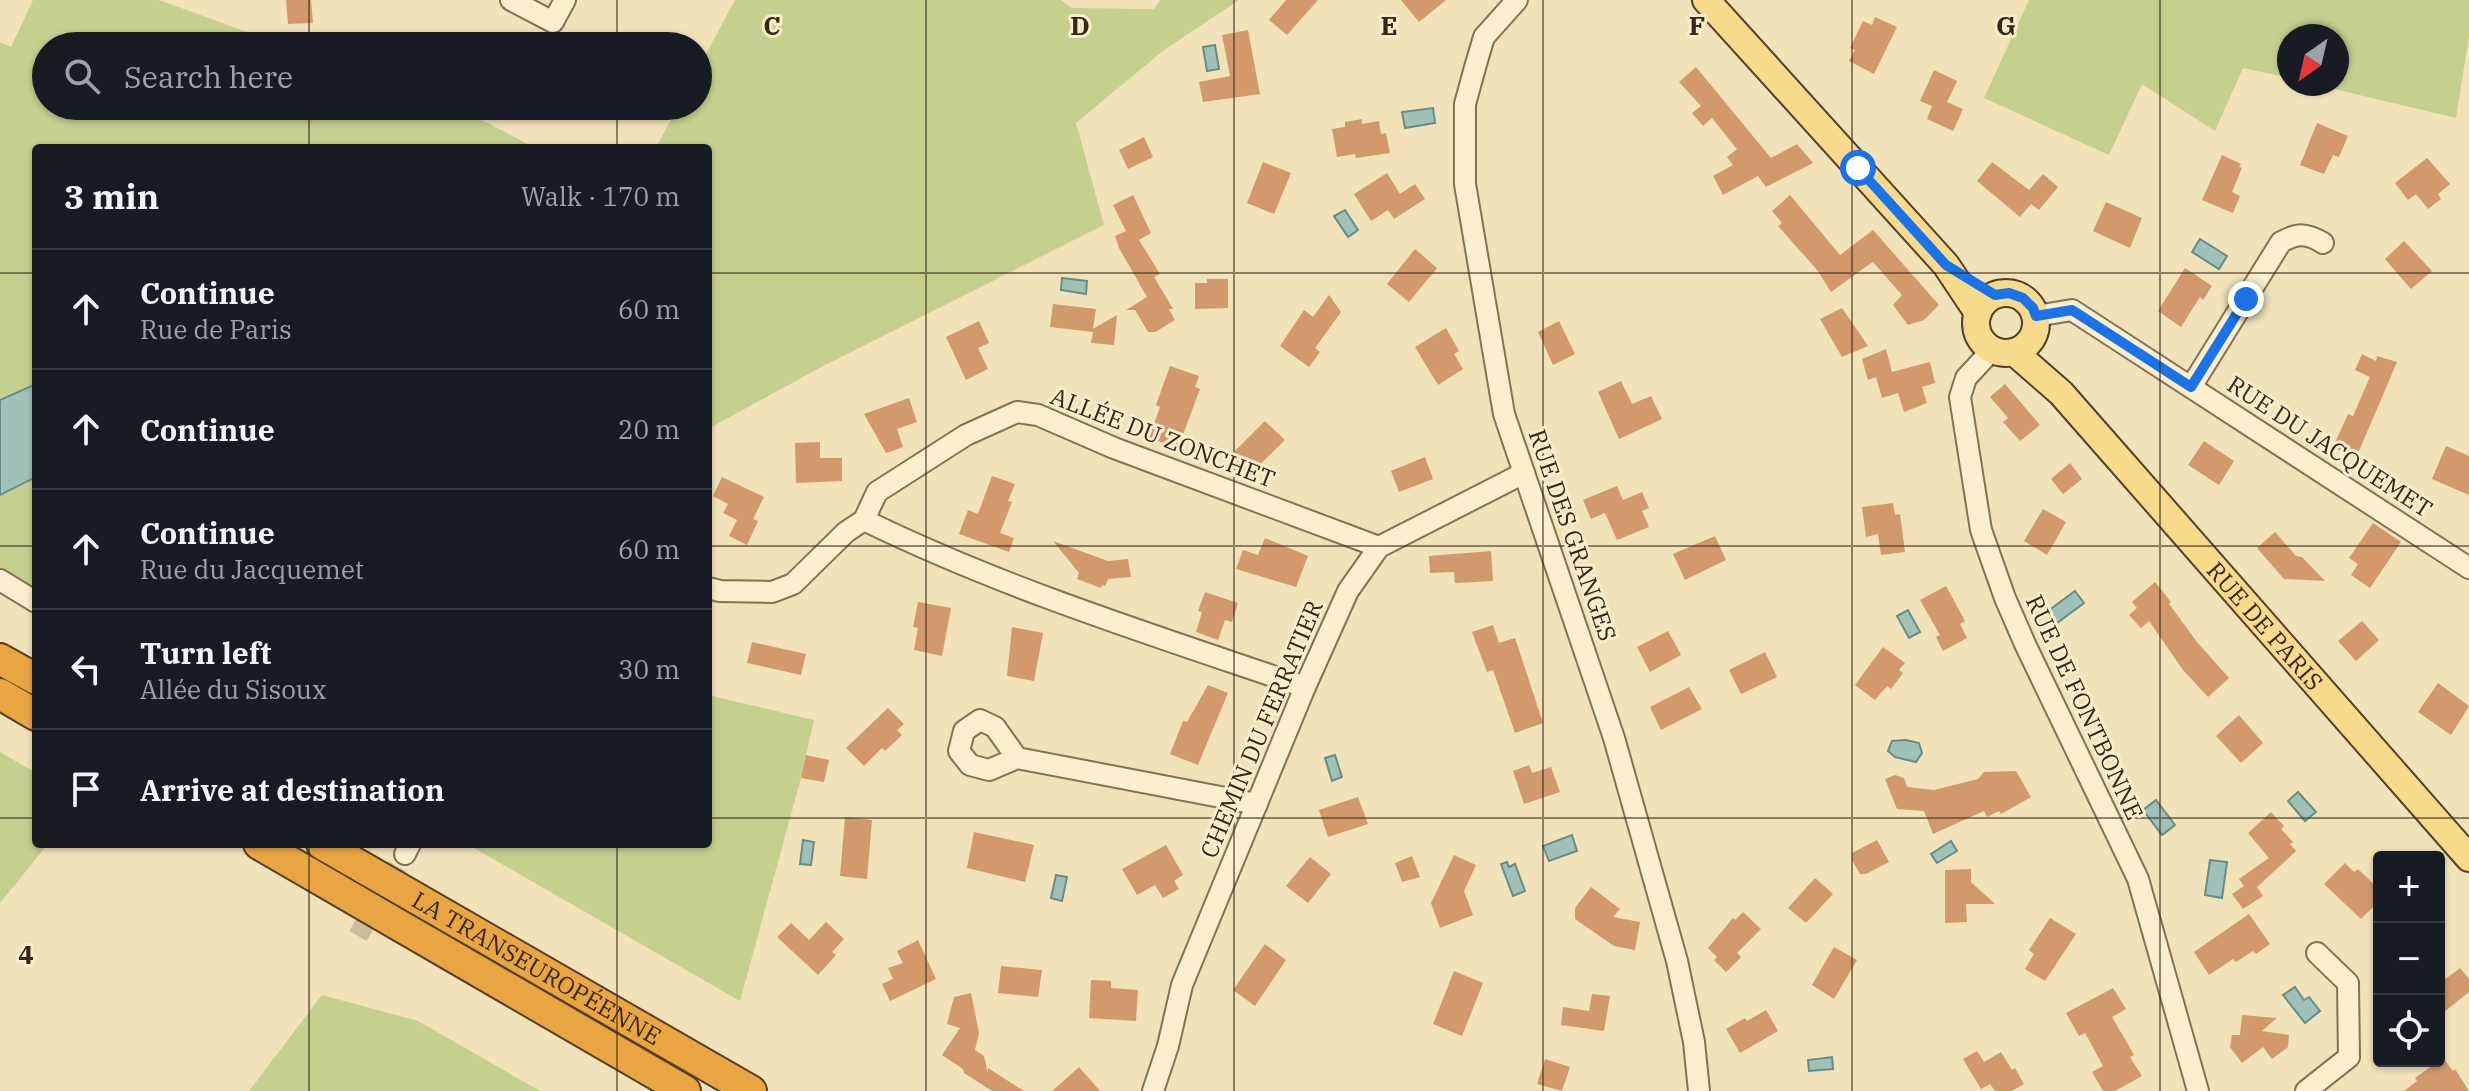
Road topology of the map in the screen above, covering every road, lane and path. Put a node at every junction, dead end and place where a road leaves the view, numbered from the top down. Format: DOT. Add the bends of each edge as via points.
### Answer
graph roads {
  1 [pos="511,0"];
  2 [pos="565,0"];
  3 [pos="1517,0"];
  4 [pos="1706,0"];
  5 [pos="2323,243"];
  6 [pos="1987,304"];
  7 [pos="2019,339"];
  8 [pos="2191,387"];
  9 [pos="1524,473"];
  10 [pos="864,520"];
  11 [pos="1379,547"];
  12 [pos="2469,568"];
  13 [pos="0,580"];
  14 [pos="712,589"];
  15 [pos="32,600"];
  16 [pos="0,659"];
  17 [pos="32,677"];
  18 [pos="1305,687"];
  19 [pos="0,694"];
  20 [pos="32,713"];
  21 [pos="1017,758"];
  22 [pos="1257,804"];
  23 [pos="266,848"];
  24 [pos="329,848"];
  25 [pos="2469,858"];
  26 [pos="2317,953"];
  27 [pos="685,1091"];
  28 [pos="751,1091"];
  29 [pos="1153,1091"];
  30 [pos="1699,1091"];
  31 [pos="2198,1091"];
  32 [pos="2306,1091"];
  1 -- 2 [label="street" via="553,22"];
  3 -- 9 [label="street, RUE DES GRANGES" via="1484,37 1480,50 1465,104 1465,184 1504,414"];
  4 -- 6 [label="main road"];
  5 -- 8 [label="street" via="2309,234 2281,242"];
  6 -- 7 [label="main road" via="1977,329 1981,339"];
  6 -- 7 [label="main road, RUE DE PARIS" via="2017,295 2027,301"];
  7 -- 8 [label="street, RUE DU JACQUEMET" via="2072,310"];
  7 -- 25 [label="main road, RUE DE PARIS"];
  7 -- 31 [label="street, RUE DE FONTBONNE" via="1966,378 1960,397 1981,530 2025,644 2138,879"];
  8 -- 12 [label="street, RUE DU JACQUEMET"];
  9 -- 11 [label="street, CHEMIN DU FERRATIER"];
  9 -- 30 [label="street, RUE DES GRANGES" via="1614,738 1673,946"];
  10 -- 11 [label="street, ALLÉE DU ZONCHET" via="877,492 966,435 1017,412 1038,415"];
  10 -- 14 [label="street, ALLÉE DU ZONCHET" via="793,584 772,592"];
  10 -- 18 [label="street" via="926,550 1109,620"];
  11 -- 18 [label="street, CHEMIN DU FERRATIER" via="1348,591"];
  13 -- 15 [label="street"];
  16 -- 17 [label="highway"];
  18 -- 22 [label="street, CHEMIN DU FERRATIER"];
  19 -- 20 [label="highway"];
  21 -- 22 [label="street"];
  22 -- 29 [label="street, CHEMIN DU FERRATIER" via="1182,985"];
  23 -- 27 [label="highway, LA TRANSEUROPÉENNE"];
  24 -- 28 [label="highway, LA TRANSEUROPÉENNE"];
  26 -- 32 [label="street" via="2348,983 2349,1057"];
}
